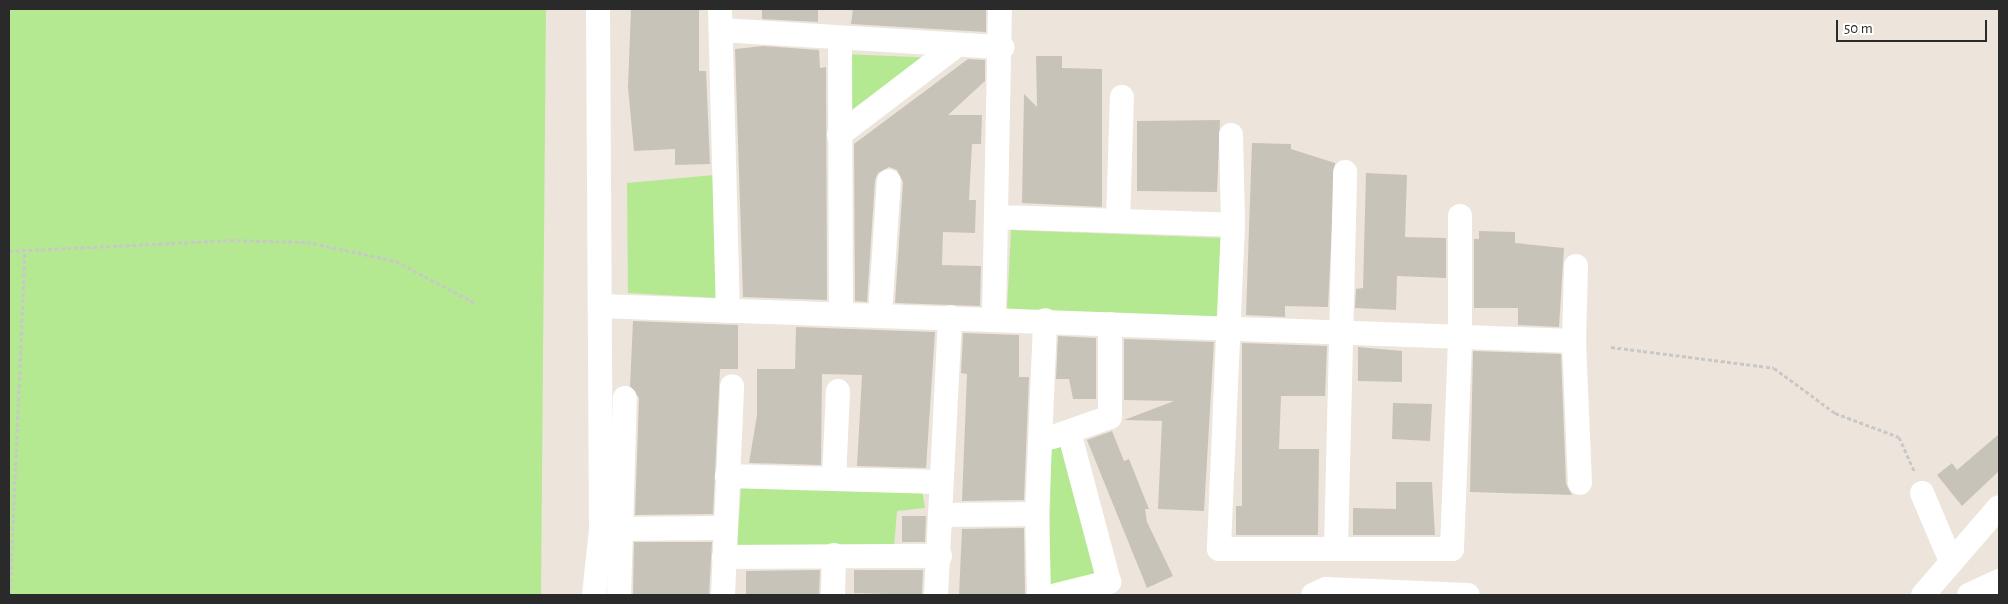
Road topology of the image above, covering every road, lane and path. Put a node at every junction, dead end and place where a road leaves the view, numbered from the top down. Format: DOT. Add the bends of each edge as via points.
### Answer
graph roads {
  1 [pos="598,9"];
  2 [pos="1000,9"];
  3 [pos="720,20"];
  4 [pos="840,40"];
  5 [pos="956,46"];
  6 [pos="1002,47"];
  7 [pos="1122,97"];
  8 [pos="839,135"];
  9 [pos="1232,135"];
  10 [pos="1345,172"];
  11 [pos="889,181"];
  12 [pos="1460,216"];
  13 [pos="997,217"];
  14 [pos="1118,221"];
  15 [pos="1233,225"];
  16 [pos="9,251"];
  17 [pos="25,252"];
  18 [pos="1576,266"];
  19 [pos="475,303"];
  20 [pos="600,306"];
  21 [pos="728,311"];
  22 [pos="841,314"];
  23 [pos="880,315"];
  24 [pos="950,317"];
  25 [pos="994,318"];
  26 [pos="1045,320"];
  27 [pos="1110,324"];
  28 [pos="1230,332"];
  29 [pos="1338,336"];
  30 [pos="1460,338"];
  31 [pos="1574,341"];
  32 [pos="1611,347"];
  33 [pos="732,386"];
  34 [pos="838,391"];
  35 [pos="625,398"];
  36 [pos="1069,432"];
  37 [pos="1042,441"];
  38 [pos="727,476"];
  39 [pos="834,479"];
  40 [pos="939,482"];
  41 [pos="1580,483"];
  42 [pos="1922,492"];
  43 [pos="1999,507"];
  44 [pos="1037,514"];
  45 [pos="940,515"];
  46 [pos="724,528"];
  47 [pos="611,529"];
  48 [pos="1336,547"];
  49 [pos="834,555"];
  50 [pos="940,556"];
  51 [pos="724,557"];
  52 [pos="1950,559"];
  53 [pos="1999,581"];
  54 [pos="10,595"];
  55 [pos="594,595"];
  56 [pos="619,595"];
  57 [pos="723,595"];
  58 [pos="833,595"];
  59 [pos="936,595"];
  60 [pos="1039,595"];
  61 [pos="1057,595"];
  62 [pos="1313,595"];
  63 [pos="1468,595"];
  64 [pos="1922,595"];
  65 [pos="1969,595"];
  1 -- 20 [label="street"];
  2 -- 6 [label="street"];
  3 -- 4 [label="street"];
  3 -- 21 [label="street"];
  4 -- 5 [label="street"];
  4 -- 8 [label="street"];
  5 -- 6 [label="street"];
  5 -- 8 [label="street"];
  6 -- 13 [label="street"];
  7 -- 14 [label="street"];
  8 -- 22 [label="street"];
  9 -- 15 [label="street"];
  10 -- 29 [label="street"];
  11 -- 23 [label="street"];
  12 -- 30 [label="street"];
  13 -- 14 [label="street"];
  13 -- 25 [label="street"];
  14 -- 15 [label="street"];
  15 -- 28 [label="street"];
  16 -- 17 [label="path"];
  17 -- 19 [label="path" via="230,240 307,242 396,260"];
  17 -- 54 [label="path"];
  18 -- 31 [label="street"];
  20 -- 21 [label="street"];
  20 -- 47 [label="street"];
  21 -- 22 [label="street"];
  22 -- 23 [label="street"];
  23 -- 24 [label="street"];
  24 -- 25 [label="street"];
  24 -- 40 [label="street"];
  25 -- 26 [label="street"];
  26 -- 27 [label="street"];
  26 -- 37 [label="street"];
  27 -- 28 [label="street"];
  27 -- 36 [label="street" via="1110,417"];
  28 -- 29 [label="street"];
  28 -- 48 [label="street" via="1219,549"];
  29 -- 30 [label="street"];
  29 -- 48 [label="street"];
  30 -- 31 [label="street"];
  30 -- 48 [label="street" via="1452,549"];
  31 -- 41 [label="street"];
  32 -- 42 [label="path" via="1774,368 1835,413 1899,437"];
  33 -- 38 [label="street"];
  34 -- 39 [label="street"];
  35 -- 47 [label="street"];
  36 -- 37 [label="street"];
  36 -- 61 [label="street" via="1109,582"];
  37 -- 44 [label="street"];
  38 -- 39 [label="street"];
  38 -- 46 [label="street"];
  39 -- 40 [label="street"];
  40 -- 45 [label="street"];
  42 -- 52 [label="street"];
  43 -- 52 [label="street"];
  44 -- 45 [label="street"];
  44 -- 60 [label="street"];
  45 -- 50 [label="street"];
  46 -- 47 [label="street"];
  46 -- 51 [label="street"];
  47 -- 55 [label="street"];
  47 -- 56 [label="street"];
  49 -- 50 [label="street"];
  49 -- 51 [label="street"];
  49 -- 58 [label="street"];
  50 -- 59 [label="street"];
  51 -- 57 [label="street"];
  52 -- 64 [label="street"];
  53 -- 65 [label="street"];
  62 -- 63 [label="street" via="1326,589"];
}
